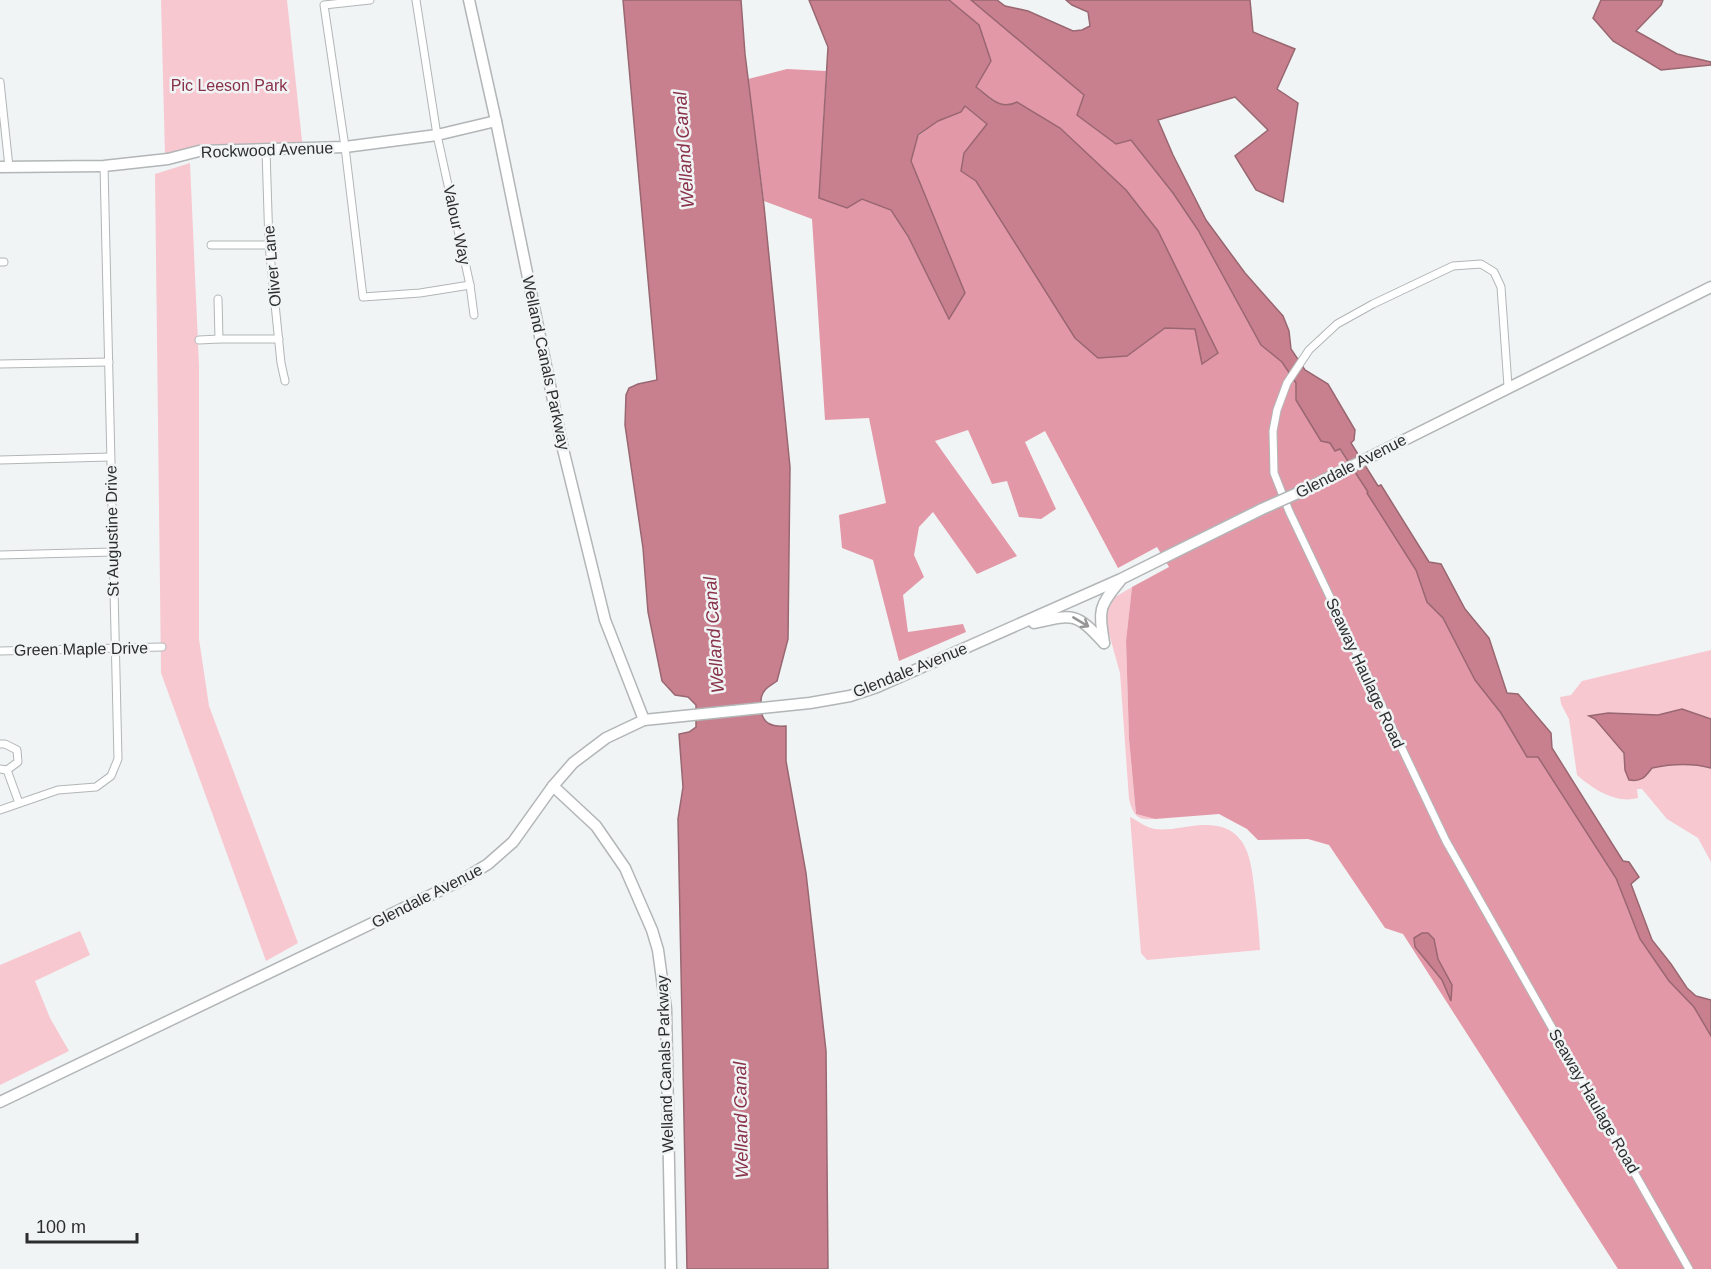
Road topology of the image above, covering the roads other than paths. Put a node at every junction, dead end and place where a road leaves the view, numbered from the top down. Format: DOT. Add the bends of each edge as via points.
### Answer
graph roads {
  1 [pos="370,0"];
  2 [pos="416,0"];
  3 [pos="469,0"];
  4 [pos="0,82"];
  5 [pos="496,122"];
  6 [pos="437,135"];
  7 [pos="345,147"];
  8 [pos="266,150"];
  9 [pos="104,166"];
  10 [pos="4,167"];
  11 [pos="269,244"];
  12 [pos="211,245"];
  13 [pos="470,285"];
  14 [pos="1711,287"];
  15 [pos="218,299"];
  16 [pos="474,315"];
  17 [pos="219,339"];
  18 [pos="279,339"];
  19 [pos="199,340"];
  20 [pos="109,362"];
  21 [pos="0,364"];
  22 [pos="285,381"];
  23 [pos="1509,387"];
  24 [pos="110,457"];
  25 [pos="0,460"];
  26 [pos="113,552"];
  27 [pos="0,555"];
  28 [pos="1121,579"];
  29 [pos="1011,628"];
  30 [pos="162,647"];
  31 [pos="114,648"];
  32 [pos="0,651"];
  33 [pos="644,720"];
  34 [pos="0,744"];
  35 [pos="3,770"];
  36 [pos="553,786"];
  37 [pos="19,803"];
  38 [pos="0,810"];
  39 [pos="0,1102"];
  40 [pos="671,1269"];
  41 [pos="1689,1269"];
  1 -- 7 [label="street" via="324,5"];
  2 -- 6 [label="street, Valour Way"];
  3 -- 5 [label="main road, Welland Canals Parkway"];
  4 -- 10 [label="street"];
  5 -- 6 [label="main road, Rockwood Avenue"];
  5 -- 33 [label="main road, Welland Canals Parkway" via="568,471 605,620"];
  6 -- 7 [label="main road, Rockwood Avenue"];
  6 -- 13 [label="street, Valour Way"];
  7 -- 8 [label="main road, Rockwood Avenue"];
  7 -- 13 [label="street" via="363,297"];
  8 -- 9 [label="main road, Rockwood Avenue" via="200,151"];
  8 -- 11 [label="street, Oliver Lane"];
  9 -- 10 [label="main road, Rockwood Avenue"];
  9 -- 20 [label="street, St Augustine Drive"];
  11 -- 12 [label="street"];
  11 -- 18 [label="street, Oliver Lane"];
  13 -- 16 [label="street, Valour Way"];
  14 -- 23 [label="main road, Glendale Avenue"];
  15 -- 17 [label="street"];
  17 -- 18 [label="street"];
  17 -- 19 [label="street"];
  18 -- 22 [label="street, Oliver Lane"];
  20 -- 21 [label="street"];
  20 -- 24 [label="street, St Augustine Drive"];
  23 -- 28 [label="main road, Glendale Avenue, bridge"];
  23 -- 41 [label="street, Seaway Haulage Road" via="1501,287 1494,272 1481,264 1453,266 1337,324 1309,350 1287,383 1277,410 1274,473 1288,511 1446,841"];
  24 -- 25 [label="street"];
  24 -- 26 [label="street, St Augustine Drive"];
  26 -- 27 [label="street"];
  26 -- 31 [label="street, St Augustine Drive"];
  28 -- 29 [label="main road, Glendale Avenue"];
  29 -- 28 [label="main road, one-way" via="1074,617 1104,643 1100,612 1103,601"];
  29 -- 33 [label="main road, Glendale Avenue" via="850,696"];
  30 -- 31 [label="street, Green Maple Drive"];
  31 -- 32 [label="street, Green Maple Drive"];
  31 -- 37 [label="street, St Augustine Drive" via="118,759 111,776 96,787 58,790"];
  33 -- 36 [label="main road, Glendale Avenue" via="590,749"];
  34 -- 35 [label="street" via="17,750 18,762"];
  35 -- 37 [label="street"];
  36 -- 39 [label="main road, Glendale Avenue" via="507,848 462,880"];
  36 -- 40 [label="main road, Welland Canals Parkway" via="596,826 626,868 658,950 666,1009"];
  37 -- 38 [label="street, St Augustine Drive"];
}
